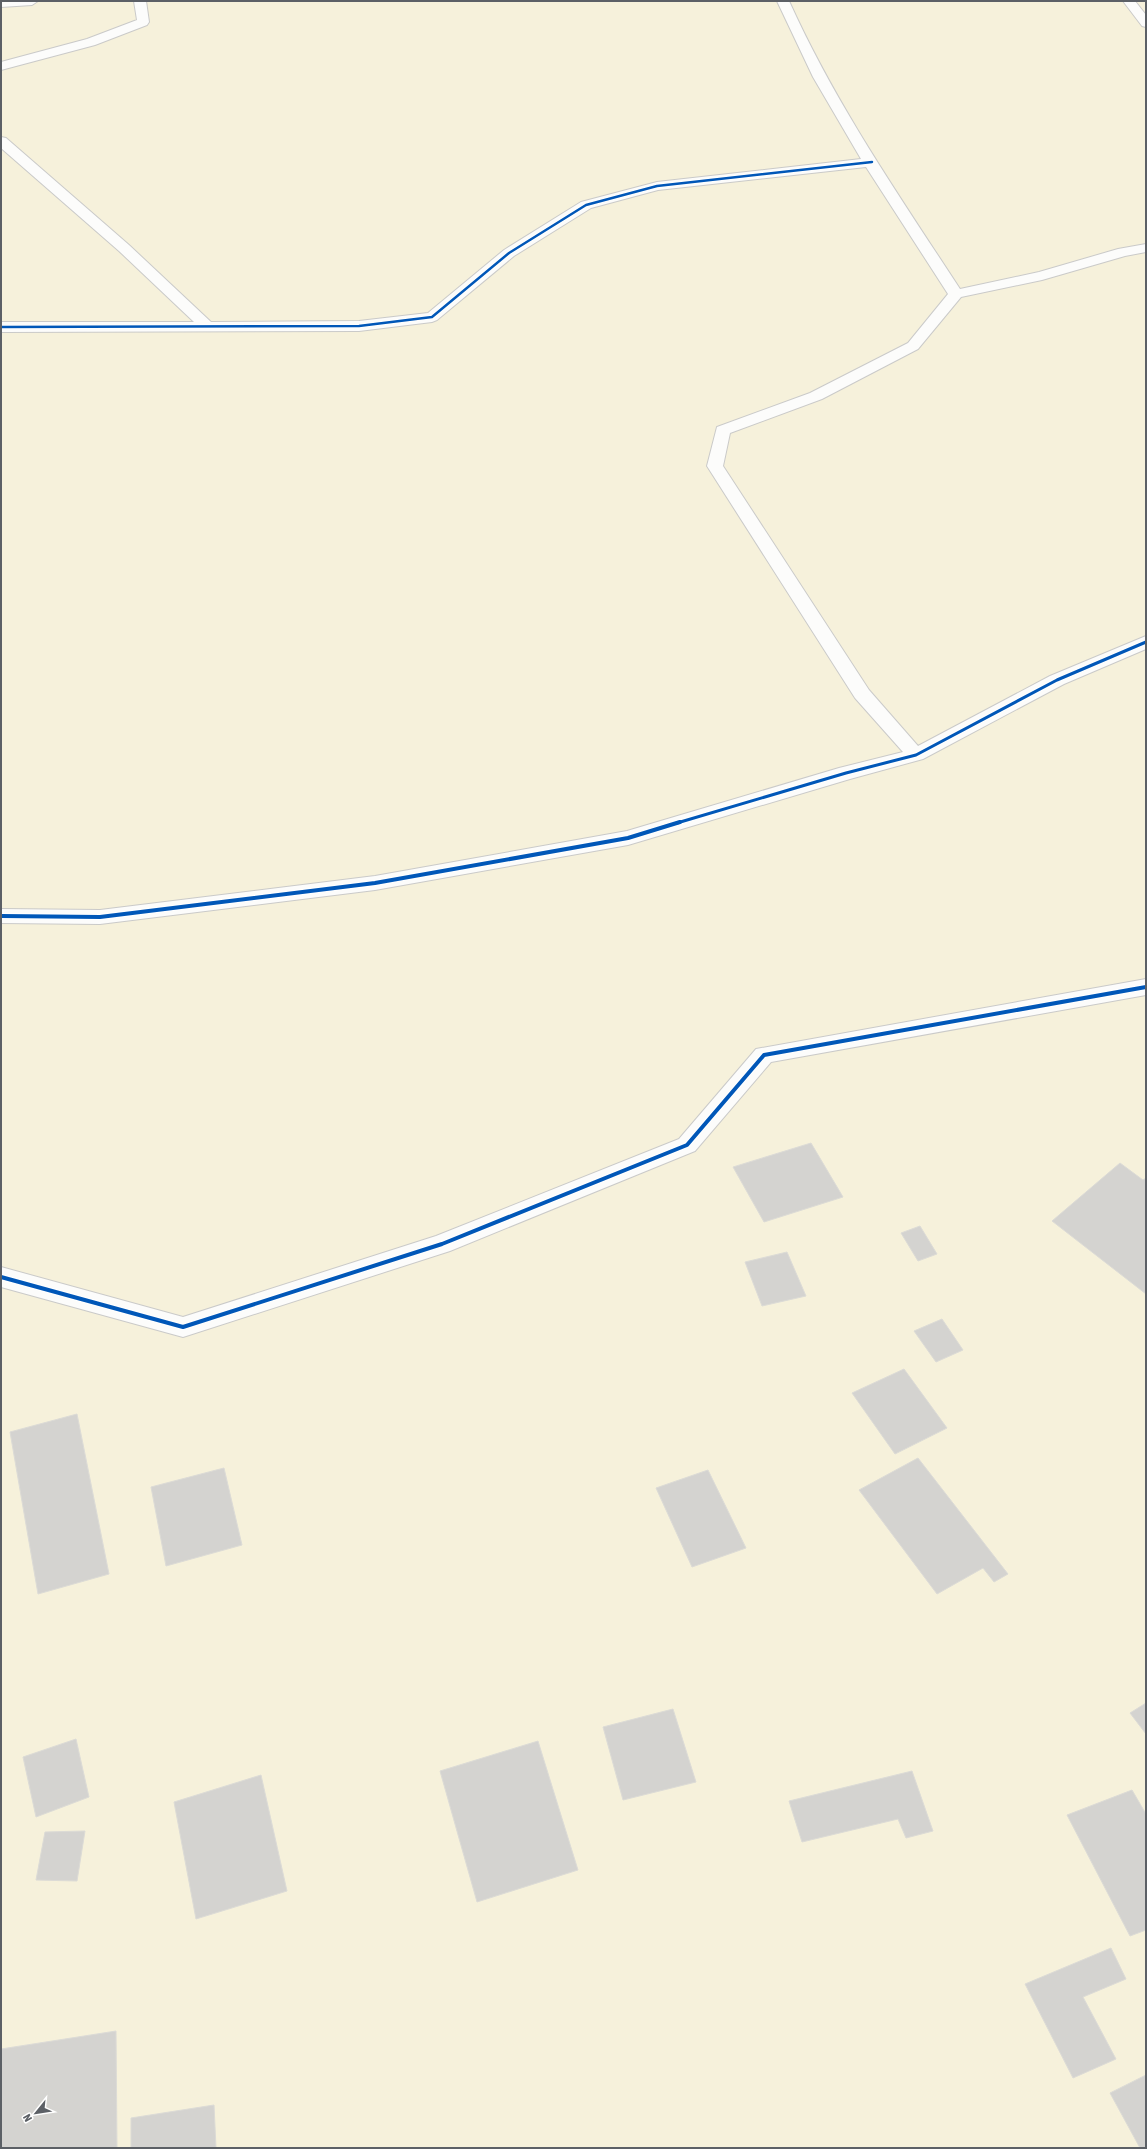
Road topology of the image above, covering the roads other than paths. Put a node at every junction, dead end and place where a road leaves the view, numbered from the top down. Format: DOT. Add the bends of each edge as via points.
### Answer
graph roads {
  1 [pos="32,1"];
  2 [pos="140,1"];
  3 [pos="783,1"];
  4 [pos="1129,1"];
  5 [pos="1,3"];
  6 [pos="1146,23"];
  7 [pos="1,66"];
  8 [pos="1,141"];
  9 [pos="872,162"];
  10 [pos="1146,248"];
  11 [pos="956,294"];
  12 [pos="206,326"];
  13 [pos="1,327"];
  14 [pos="1146,642"];
  15 [pos="916,755"];
  16 [pos="1,916"];
  17 [pos="1146,988"];
  18 [pos="1,1277"];
  1 -- 5 [label="street"];
  2 -- 7 [label="street" via="144,22 91,42"];
  3 -- 9 [label="street" via="794,28 841,113"];
  4 -- 6 [label="street"];
  8 -- 12 [label="street" via="124,248"];
  9 -- 11 [label="street"];
  9 -- 12 [label="street" via="657,186 586,205 509,253 432,317 359,326"];
  10 -- 11 [label="street" via="1122,252 1042,276"];
  11 -- 15 [label="street" via="913,346 816,396 723,430 715,466 862,694"];
  12 -- 13 [label="street"];
  14 -- 15 [label="street" via="1057,680"];
  15 -- 16 [label="street" via="846,773 628,838 383,882 100,917"];
  17 -- 18 [label="street" via="764,1055 688,1145 442,1244 183,1327"];
}
